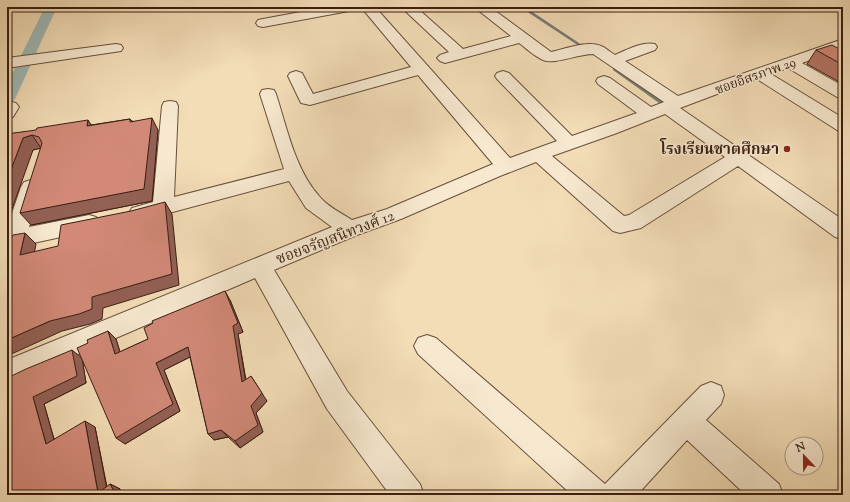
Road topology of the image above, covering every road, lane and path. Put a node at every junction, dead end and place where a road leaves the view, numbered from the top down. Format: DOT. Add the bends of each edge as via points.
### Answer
graph roads {
  1 [pos="349,7"];
  2 [pos="368,7"];
  3 [pos="408,7"];
  4 [pos="481,7"];
  5 [pos="263,23"];
  6 [pos="520,38"];
  7 [pos="842,44"];
  8 [pos="650,47"];
  9 [pos="116,48"];
  10 [pos="460,54"];
  11 [pos="445,58"];
  12 [pos="614,60"];
  13 [pos="10,62"];
  14 [pos="789,62"];
  15 [pos="422,70"];
  16 [pos="759,74"];
  17 [pos="296,76"];
  18 [pos="503,76"];
  19 [pos="604,81"];
  20 [pos="843,93"];
  21 [pos="268,94"];
  22 [pos="170,106"];
  23 [pos="665,108"];
  24 [pos="843,126"];
  25 [pos="569,143"];
  26 [pos="538,154"];
  27 [pos="738,158"];
  28 [pos="506,166"];
  29 [pos="37,169"];
  30 [pos="295,173"];
  31 [pos="162,207"];
  32 [pos="349,229"];
  33 [pos="843,231"];
  34 [pos="17,238"];
  35 [pos="7,257"];
  36 [pos="260,266"];
  37 [pos="428,346"];
  38 [pos="7,373"];
  39 [pos="712,395"];
  40 [pos="687,421"];
  41 [pos="409,495"];
  42 [pos="596,495"];
  43 [pos="616,495"];
  44 [pos="768,495"];
  1 -- 5 [label="street"];
  2 -- 15 [label="street"];
  3 -- 10 [label="street"];
  4 -- 6 [label="street"];
  6 -- 10 [label="street"];
  6 -- 12 [label="street" via="549,57 596,49"];
  7 -- 14 [label="street, ซอยอิสรภาพ 29"];
  8 -- 12 [label="street"];
  9 -- 13 [label="street"];
  10 -- 11 [label="street"];
  12 -- 23 [label="street"];
  14 -- 16 [label="street, ซอยอิสรภาพ 29"];
  14 -- 20 [label="street"];
  15 -- 17 [label="street" via="312,100 307,99"];
  15 -- 28 [label="street"];
  16 -- 23 [label="street, ซอยอิสรภาพ 29"];
  16 -- 24 [label="street"];
  18 -- 25 [label="street"];
  19 -- 23 [label="street"];
  21 -- 30 [label="street"];
  22 -- 31 [label="street"];
  23 -- 25 [label="street, ซอยจรัญสนิทวงศ์ 12"];
  23 -- 27 [label="street"];
  25 -- 26 [label="street, ซอยจรัญสนิทวงศ์ 12"];
  26 -- 27 [label="street" via="620,225 640,218"];
  26 -- 28 [label="street, ซอยจรัญสนิทวงศ์ 12"];
  27 -- 33 [label="street"];
  28 -- 32 [label="street, ซอยจรัญสนิทวงศ์ 12" via="394,214"];
  29 -- 34 [label="street"];
  30 -- 31 [label="street"];
  30 -- 32 [label="street" via="313,203"];
  31 -- 34 [label="street"];
  32 -- 36 [label="street, ซอยจรัญสนิทวงศ์ 12"];
  34 -- 35 [label="street"];
  36 -- 38 [label="street, ซอยจรัญสนิทวงศ์ 12"];
  36 -- 41 [label="street" via="337,400"];
  37 -- 42 [label="street"];
  39 -- 40 [label="street"];
  40 -- 43 [label="street"];
  40 -- 44 [label="street"];
}
